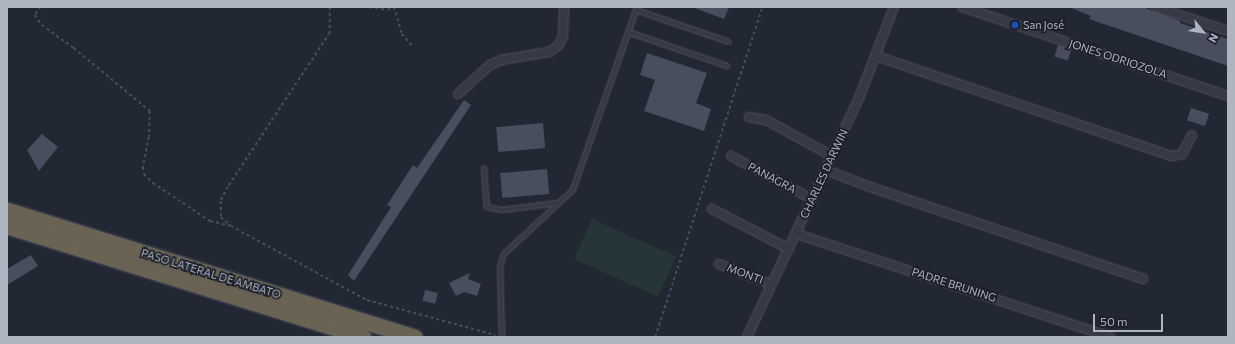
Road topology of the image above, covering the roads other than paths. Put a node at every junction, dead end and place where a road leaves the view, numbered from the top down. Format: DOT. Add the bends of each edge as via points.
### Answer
graph roads {
  1 [pos="564,7"];
  2 [pos="894,7"];
  3 [pos="962,7"];
  4 [pos="1156,7"];
  5 [pos="637,8"];
  6 [pos="1228,31"];
  7 [pos="628,32"];
  8 [pos="729,42"];
  9 [pos="876,56"];
  10 [pos="727,66"];
  11 [pos="458,94"];
  12 [pos="1228,96"];
  13 [pos="749,117"];
  14 [pos="1192,135"];
  15 [pos="731,156"];
  16 [pos="832,156"];
  17 [pos="484,168"];
  18 [pos="826,170"];
  19 [pos="812,199"];
  20 [pos="558,203"];
  21 [pos="712,209"];
  22 [pos="7,210"];
  23 [pos="7,226"];
  24 [pos="797,234"];
  25 [pos="790,249"];
  26 [pos="719,264"];
  27 [pos="1143,279"];
  28 [pos="770,284"];
  29 [pos="502,336"];
  30 [pos="363,337"];
  31 [pos="415,337"];
  32 [pos="747,337"];
  33 [pos="1111,337"];
  1 -- 11 [label="street" via="563,36 558,46 549,52 501,60 490,65"];
  2 -- 9 [label="street, CHARLES DARWIN"];
  3 -- 12 [label="street, JONES ODRIOZOLA"];
  4 -- 6 [label="street"];
  5 -- 7 [label="lane"];
  5 -- 8 [label="lane"];
  7 -- 10 [label="lane"];
  7 -- 20 [label="lane" via="572,190"];
  9 -- 14 [label="street" via="1172,156 1182,154"];
  9 -- 16 [label="street, CHARLES DARWIN"];
  13 -- 16 [label="street" via="766,120"];
  15 -- 19 [label="street, PANAGRA"];
  16 -- 18 [label="street, CHARLES DARWIN"];
  17 -- 20 [label="lane" via="486,207 502,210"];
  18 -- 19 [label="street, CHARLES DARWIN"];
  18 -- 27 [label="street"];
  19 -- 24 [label="street, CHARLES DARWIN"];
  20 -- 29 [label="lane" via="504,254 500,266"];
  21 -- 25 [label="street"];
  22 -- 31 [label="highway, PASO LATERAL DE AMBATO"];
  23 -- 30 [label="highway, PASO LATERAL DE AMBATO"];
  24 -- 25 [label="street, CHARLES DARWIN"];
  24 -- 33 [label="street, PADRE BRUNING"];
  25 -- 28 [label="street, CHARLES DARWIN"];
  26 -- 28 [label="street, MONTI"];
  28 -- 32 [label="street, CHARLES DARWIN"];
}
